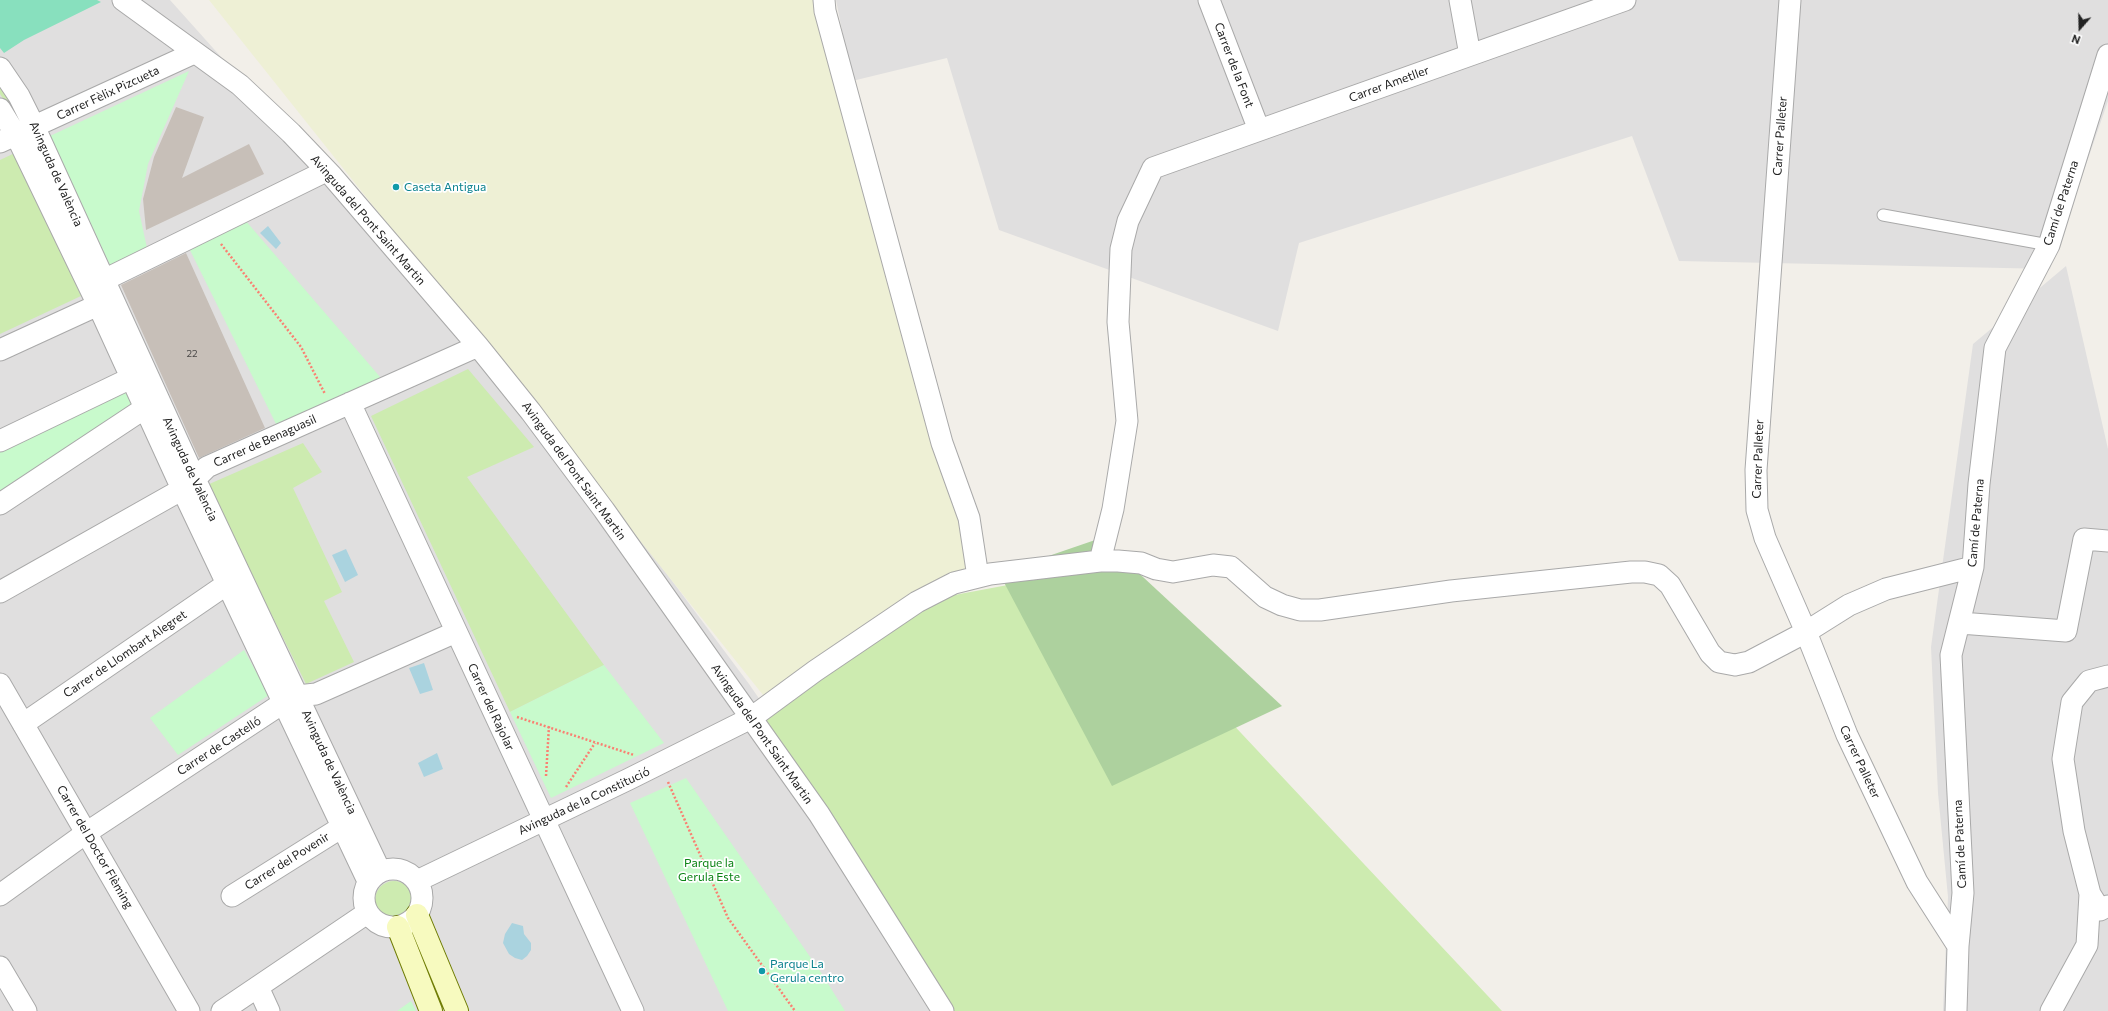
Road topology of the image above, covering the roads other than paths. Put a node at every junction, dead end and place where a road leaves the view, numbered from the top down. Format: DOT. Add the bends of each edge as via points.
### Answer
graph roads {
  1 [pos="123,0"];
  2 [pos="824,0"];
  3 [pos="1209,0"];
  4 [pos="1460,0"];
  5 [pos="1625,0"];
  6 [pos="1790,0"];
  7 [pos="194,53"];
  8 [pos="1470,55"];
  9 [pos="2108,55"];
  10 [pos="0,68"];
  11 [pos="0,109"];
  12 [pos="1259,130"];
  13 [pos="17,134"];
  14 [pos="326,170"];
  15 [pos="1883,215"];
  16 [pos="2049,245"];
  17 [pos="104,280"];
  18 [pos="105,302"];
  19 [pos="478,346"];
  20 [pos="0,350"];
  21 [pos="131,378"];
  22 [pos="342,407"];
  23 [pos="145,408"];
  24 [pos="0,441"];
  25 [pos="189,484"];
  26 [pos="0,504"];
  27 [pos="2108,541"];
  28 [pos="1100,561"];
  29 [pos="1973,567"];
  30 [pos="978,577"];
  31 [pos="227,584"];
  32 [pos="0,592"];
  33 [pos="1960,623"];
  34 [pos="456,632"];
  35 [pos="1806,632"];
  36 [pos="2108,676"];
  37 [pos="0,684"];
  38 [pos="290,699"];
  39 [pos="751,718"];
  40 [pos="23,724"];
  41 [pos="543,820"];
  42 [pos="342,827"];
  43 [pos="86,833"];
  44 [pos="374,876"];
  45 [pos="417,881"];
  46 [pos="2090,894"];
  47 [pos="0,895"];
  48 [pos="232,896"];
  49 [pos="2108,906"];
  50 [pos="368,913"];
  51 [pos="417,915"];
  52 [pos="398,927"];
  53 [pos="1958,946"];
  54 [pos="0,967"];
  55 [pos="258,987"];
  56 [pos="26,1011"];
  57 [pos="189,1011"];
  58 [pos="222,1011"];
  59 [pos="269,1011"];
  60 [pos="431,1011"];
  61 [pos="457,1011"];
  62 [pos="634,1011"];
  63 [pos="943,1011"];
  64 [pos="1956,1011"];
  65 [pos="2052,1011"];
  1 -- 7 [label="street, Avinguda del Pont Saint Martin"];
  2 -- 30 [label="street" via="824,11 942,443 969,518"];
  3 -- 12 [label="street, Carrer de la Font"];
  4 -- 8 [label="street"];
  5 -- 8 [label="street, Carrer Ametller"];
  6 -- 35 [label="street, Carrer Palleter" via="1756,470 1757,510 1765,538"];
  7 -- 13 [label="street, Carrer Fèlix Pizcueta"];
  7 -- 14 [label="street, Avinguda del Pont Saint Martin" via="240,85"];
  8 -- 12 [label="street, Carrer Ametller"];
  9 -- 16 [label="street, Camí de Paterna"];
  10 -- 13 [label="street, Avinguda de València" via="19,96"];
  11 -- 13 [label="street, Avinguda de València"];
  12 -- 28 [label="street, Carrer Ametller" via="1153,168 1128,221 1121,249 1118,322 1126,421 1113,509"];
  13 -- 17 [label="street, Avinguda de València"];
  13 -- 18 [label="street, Avinguda de València"];
  14 -- 17 [label="street"];
  14 -- 19 [label="street, Avinguda del Pont Saint Martin"];
  15 -- 16 [label="lane"];
  16 -- 29 [label="street, Camí de Paterna" via="1995,348 1979,484"];
  17 -- 18 [label="street, Avinguda de València"];
  18 -- 20 [label="street"];
  18 -- 21 [label="street, Avinguda de València"];
  18 -- 25 [label="street, Avinguda de València"];
  19 -- 22 [label="street, Carrer de Benaguasil"];
  19 -- 39 [label="street, Avinguda del Pont Saint Martin" via="604,510"];
  21 -- 23 [label="street, Avinguda de València"];
  21 -- 24 [label="street"];
  22 -- 25 [label="street, Carrer de Benaguasil" via="207,467"];
  22 -- 34 [label="street, Carrer del Rajolar"];
  23 -- 25 [label="street, Avinguda de València"];
  23 -- 26 [label="street"];
  25 -- 31 [label="street, Avinguda de València"];
  25 -- 32 [label="street, Carrer de Benaguasil"];
  25 -- 38 [label="street, Avinguda de València"];
  27 -- 33 [label="street" via="2084,539 2066,631"];
  28 -- 30 [label="street, Avinguda de la Constitució"];
  28 -- 35 [label="street, Avinguda de la Constitució" via="1141,563 1173,572 1214,565 1231,567 1265,597 1294,608 1313,610 1451,591 1646,572 1659,575 1670,585 1710,653 1719,662 1735,665 1749,662"];
  29 -- 33 [label="street, Camí de Paterna"];
  29 -- 35 [label="street" via="1886,590 1849,605"];
  30 -- 39 [label="street, Avinguda de la Constitució" via="954,583 917,602"];
  31 -- 38 [label="street, Avinguda de València"];
  31 -- 40 [label="street, Carrer de Llombart Alegret"];
  33 -- 53 [label="street, Camí de Paterna" via="1951,655 1963,893"];
  34 -- 38 [label="street, Carrer de Castelló" via="316,694"];
  34 -- 41 [label="street, Carrer del Rajolar"];
  35 -- 53 [label="street, Carrer Palleter" via="1847,735 1913,875"];
  36 -- 46 [label="street" via="2088,681 2072,702 2063,759 2074,831"];
  37 -- 40 [label="street, Carrer del Doctor Flèming"];
  38 -- 42 [label="street, Avinguda de València"];
  38 -- 43 [label="street, Carrer de Castelló"];
  38 -- 44 [label="street, Avinguda de València"];
  39 -- 41 [label="street, Avinguda de la Constitució"];
  39 -- 63 [label="street, Avinguda del Pont Saint Martin" via="819,814"];
  40 -- 43 [label="street, Carrer del Doctor Flèming"];
  41 -- 45 [label="street, Avinguda de la Constitució"];
  41 -- 62 [label="street, Carrer del Rajolar"];
  42 -- 44 [label="street, Avinguda de València"];
  42 -- 48 [label="street, Carrer del Povenir"];
  43 -- 47 [label="street, Carrer de Castelló"];
  43 -- 57 [label="street, Carrer del Doctor Flèming"];
  44 -- 45 [label="street" via="396,868 408,873"];
  44 -- 50 [label="street" via="363,897"];
  45 -- 51 [label="street" via="422,898"];
  46 -- 49 [label="street" via="2100,910"];
  46 -- 65 [label="street" via="2087,945"];
  50 -- 52 [label="street" via="381,925"];
  50 -- 55 [label="street"];
  51 -- 52 [label="street"];
  51 -- 61 [label="street"];
  52 -- 60 [label="street"];
  53 -- 64 [label="street, Camí de Paterna"];
  54 -- 56 [label="street"];
  55 -- 58 [label="street"];
  55 -- 59 [label="street"];
}
